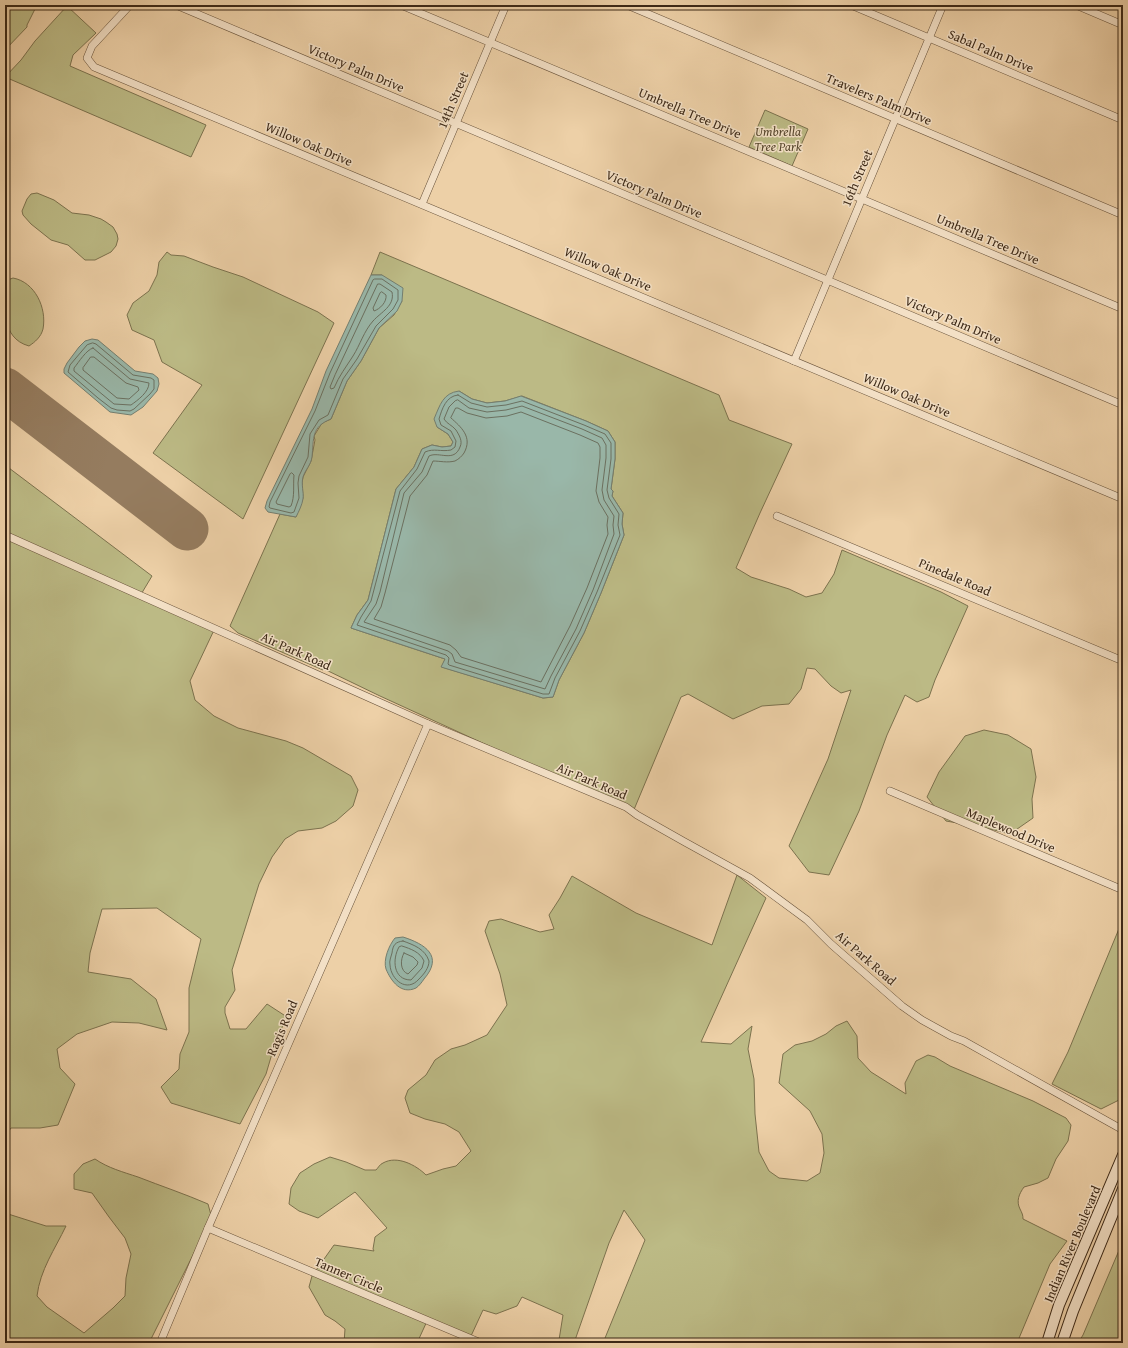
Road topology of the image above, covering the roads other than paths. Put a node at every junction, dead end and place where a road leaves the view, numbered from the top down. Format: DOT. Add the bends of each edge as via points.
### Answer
graph roads {
  1 [pos="130,5"];
  2 [pos="176,5"];
  3 [pos="402,5"];
  4 [pos="506,5"];
  5 [pos="626,5"];
  6 [pos="850,5"];
  7 [pos="942,5"];
  8 [pos="1076,5"];
  9 [pos="1123,25"];
  10 [pos="929,38"];
  11 [pos="490,42"];
  12 [pos="895,118"];
  13 [pos="1123,120"];
  14 [pos="456,123"];
  15 [pos="862,199"];
  16 [pos="422,204"];
  17 [pos="1123,215"];
  18 [pos="828,280"];
  19 [pos="1123,309"];
  20 [pos="794,361"];
  21 [pos="1123,405"];
  22 [pos="1123,499"];
  23 [pos="777,516"];
  24 [pos="5,535"];
  25 [pos="1123,661"];
  26 [pos="428,724"];
  27 [pos="890,791"];
  28 [pos="1123,890"];
  29 [pos="1123,1130"];
  30 [pos="1123,1155"];
  31 [pos="1123,1189"];
  32 [pos="208,1228"];
  33 [pos="160,1343"];
  34 [pos="481,1343"];
  35 [pos="1046,1343"];
  36 [pos="1062,1343"];
  1 -- 16 [label="street, Willow Oak Drive" via="92,46 88,58 94,67"];
  2 -- 14 [label="street, Victory Palm Drive"];
  3 -- 11 [label="street, Umbrella Tree Drive"];
  4 -- 11 [label="street, 14th Street"];
  5 -- 12 [label="street, Travelers Palm Drive"];
  6 -- 10 [label="street, Sabal Palm Drive"];
  7 -- 10 [label="street, 16th Street"];
  8 -- 9 [label="street"];
  10 -- 12 [label="street, 16th Street"];
  10 -- 13 [label="street, Sabal Palm Drive"];
  11 -- 14 [label="street, 14th Street"];
  11 -- 15 [label="street, Umbrella Tree Drive"];
  12 -- 15 [label="street, 16th Street"];
  12 -- 17 [label="street, Travelers Palm Drive"];
  14 -- 16 [label="street, 14th Street"];
  14 -- 18 [label="street, Victory Palm Drive"];
  15 -- 18 [label="street, 16th Street"];
  15 -- 19 [label="street, Umbrella Tree Drive"];
  16 -- 20 [label="street, Willow Oak Drive"];
  18 -- 20 [label="street, 16th Street"];
  18 -- 21 [label="street, Victory Palm Drive"];
  20 -- 22 [label="street, Willow Oak Drive"];
  23 -- 25 [label="street, Pinedale Road"];
  24 -- 26 [label="street, Air Park Road"];
  26 -- 29 [label="street, Air Park Road" via="626,807 750,878 807,920 902,1006 922,1020"];
  26 -- 32 [label="street, Ragis Road"];
  27 -- 28 [label="street, Maplewood Drive"];
  30 -- 35 [label="main road, Indian River Boulevard" via="1059,1305"];
  31 -- 36 [label="main road, Indian River Boulevard"];
  32 -- 33 [label="street, Ragis Road"];
  32 -- 34 [label="street, Tanner Circle"];
}
